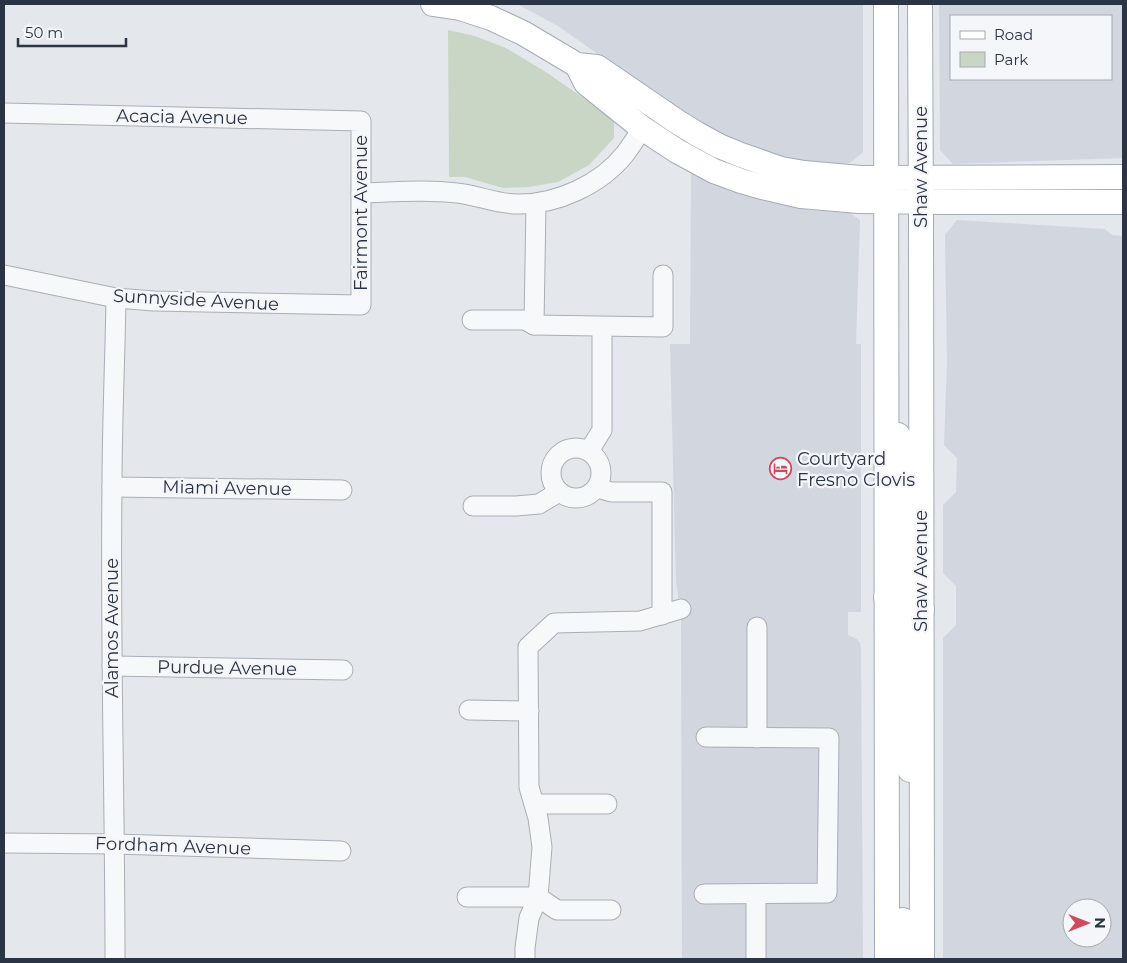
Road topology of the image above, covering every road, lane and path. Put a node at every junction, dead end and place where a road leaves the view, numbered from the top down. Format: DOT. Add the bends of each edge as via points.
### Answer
graph roads {
  1 [pos="433,4"];
  2 [pos="886,4"];
  3 [pos="920,4"];
  4 [pos="577,65"];
  5 [pos="4,112"];
  6 [pos="360,121"];
  7 [pos="642,128"];
  8 [pos="781,169"];
  9 [pos="1123,177"];
  10 [pos="886,178"];
  11 [pos="921,178"];
  12 [pos="361,194"];
  13 [pos="536,202"];
  14 [pos="886,202"];
  15 [pos="920,202"];
  16 [pos="1123,202"];
  17 [pos="4,275"];
  18 [pos="663,275"];
  19 [pos="116,298"];
  20 [pos="360,305"];
  21 [pos="472,320"];
  22 [pos="534,325"];
  23 [pos="602,326"];
  24 [pos="887,364"];
  25 [pos="589,451"];
  26 [pos="112,487"];
  27 [pos="598,488"];
  28 [pos="342,490"];
  29 [pos="559,492"];
  30 [pos="473,506"];
  31 [pos="886,597"];
  32 [pos="681,609"];
  33 [pos="922,610"];
  34 [pos="662,615"];
  35 [pos="757,628"];
  36 [pos="112,666"];
  37 [pos="343,670"];
  38 [pos="469,710"];
  39 [pos="529,711"];
  40 [pos="706,737"];
  41 [pos="757,738"];
  42 [pos="534,804"];
  43 [pos="607,804"];
  44 [pos="4,843"];
  45 [pos="886,843"];
  46 [pos="115,844"];
  47 [pos="341,851"];
  48 [pos="922,853"];
  49 [pos="704,894"];
  50 [pos="756,894"];
  51 [pos="468,897"];
  52 [pos="538,897"];
  53 [pos="611,910"];
  54 [pos="115,959"];
  55 [pos="525,959"];
  56 [pos="756,959"];
  57 [pos="886,959"];
  58 [pos="903,959"];
  59 [pos="922,959"];
  1 -- 4 [label="main road" via="491,18"];
  2 -- 10 [label="main road, Shaw Avenue"];
  3 -- 11 [label="main road, Shaw Avenue"];
  4 -- 7 [label="main road" via="586,83"];
  4 -- 8 [label="main road" via="598,67 676,121 719,146"];
  5 -- 6 [label="street, Acacia Avenue"];
  6 -- 12 [label="street, Fairmont Avenue"];
  7 -- 8 [label="main road" via="654,124 660,126 729,163"];
  7 -- 13 [label="street" via="624,154 604,174 562,197"];
  7 -- 14 [label="main road" via="714,172 741,181 801,196"];
  8 -- 10 [label="main road" via="830,176"];
  9 -- 11 [label="main road"];
  10 -- 11 [label="main road"];
  10 -- 14 [label="main road, Shaw Avenue"];
  11 -- 15 [label="main road, Shaw Avenue"];
  12 -- 13 [label="street" via="434,191 498,202"];
  12 -- 20 [label="street, Fairmont Avenue"];
  13 -- 22 [label="street"];
  14 -- 15 [label="main road"];
  14 -- 24 [label="main road, Shaw Avenue"];
  15 -- 16 [label="main road"];
  15 -- 33 [label="main road, Shaw Avenue"];
  17 -- 19 [label="street, Sunnyside Avenue"];
  18 -- 23 [label="street" via="663,327"];
  19 -- 20 [label="street, Sunnyside Avenue"];
  19 -- 26 [label="street, Alamos Avenue"];
  21 -- 22 [label="street" via="525,320"];
  22 -- 23 [label="street"];
  23 -- 25 [label="street" via="602,430"];
  24 -- 31 [label="main road, Shaw Avenue"];
  24 -- 33 [label="main road" via="903,466 903,592 908,601"];
  25 -- 27 [label="street" via="602,470"];
  25 -- 29 [label="street" via="567,449 555,459 551,476"];
  26 -- 28 [label="street, Miami Avenue"];
  26 -- 36 [label="street, Alamos Avenue"];
  27 -- 29 [label="street" via="584,498 575,499"];
  27 -- 34 [label="street" via="611,492 662,492"];
  29 -- 30 [label="street" via="539,504"];
  31 -- 45 [label="main road, Shaw Avenue"];
  31 -- 48 [label="main road" via="900,609 904,619 904,733"];
  32 -- 34 [label="street"];
  33 -- 48 [label="main road, Shaw Avenue"];
  34 -- 39 [label="street" via="640,620 554,623 528,647"];
  35 -- 41 [label="street"];
  36 -- 37 [label="street, Purdue Avenue"];
  36 -- 46 [label="street, Alamos Avenue"];
  38 -- 39 [label="street"];
  39 -- 42 [label="street" via="529,787"];
  40 -- 41 [label="street"];
  41 -- 50 [label="street" via="829,738 827,893"];
  42 -- 43 [label="street"];
  42 -- 52 [label="street" via="542,847"];
  44 -- 46 [label="street, Fordham Avenue"];
  45 -- 57 [label="main road, Shaw Avenue"];
  45 -- 58 [label="main road" via="903,901"];
  46 -- 47 [label="street, Fordham Avenue"];
  46 -- 54 [label="street, Alamos Avenue"];
  48 -- 59 [label="main road, Shaw Avenue"];
  49 -- 50 [label="street"];
  50 -- 56 [label="street"];
  51 -- 52 [label="street"];
  52 -- 53 [label="street" via="557,910"];
  52 -- 55 [label="street" via="529,918"];
}
